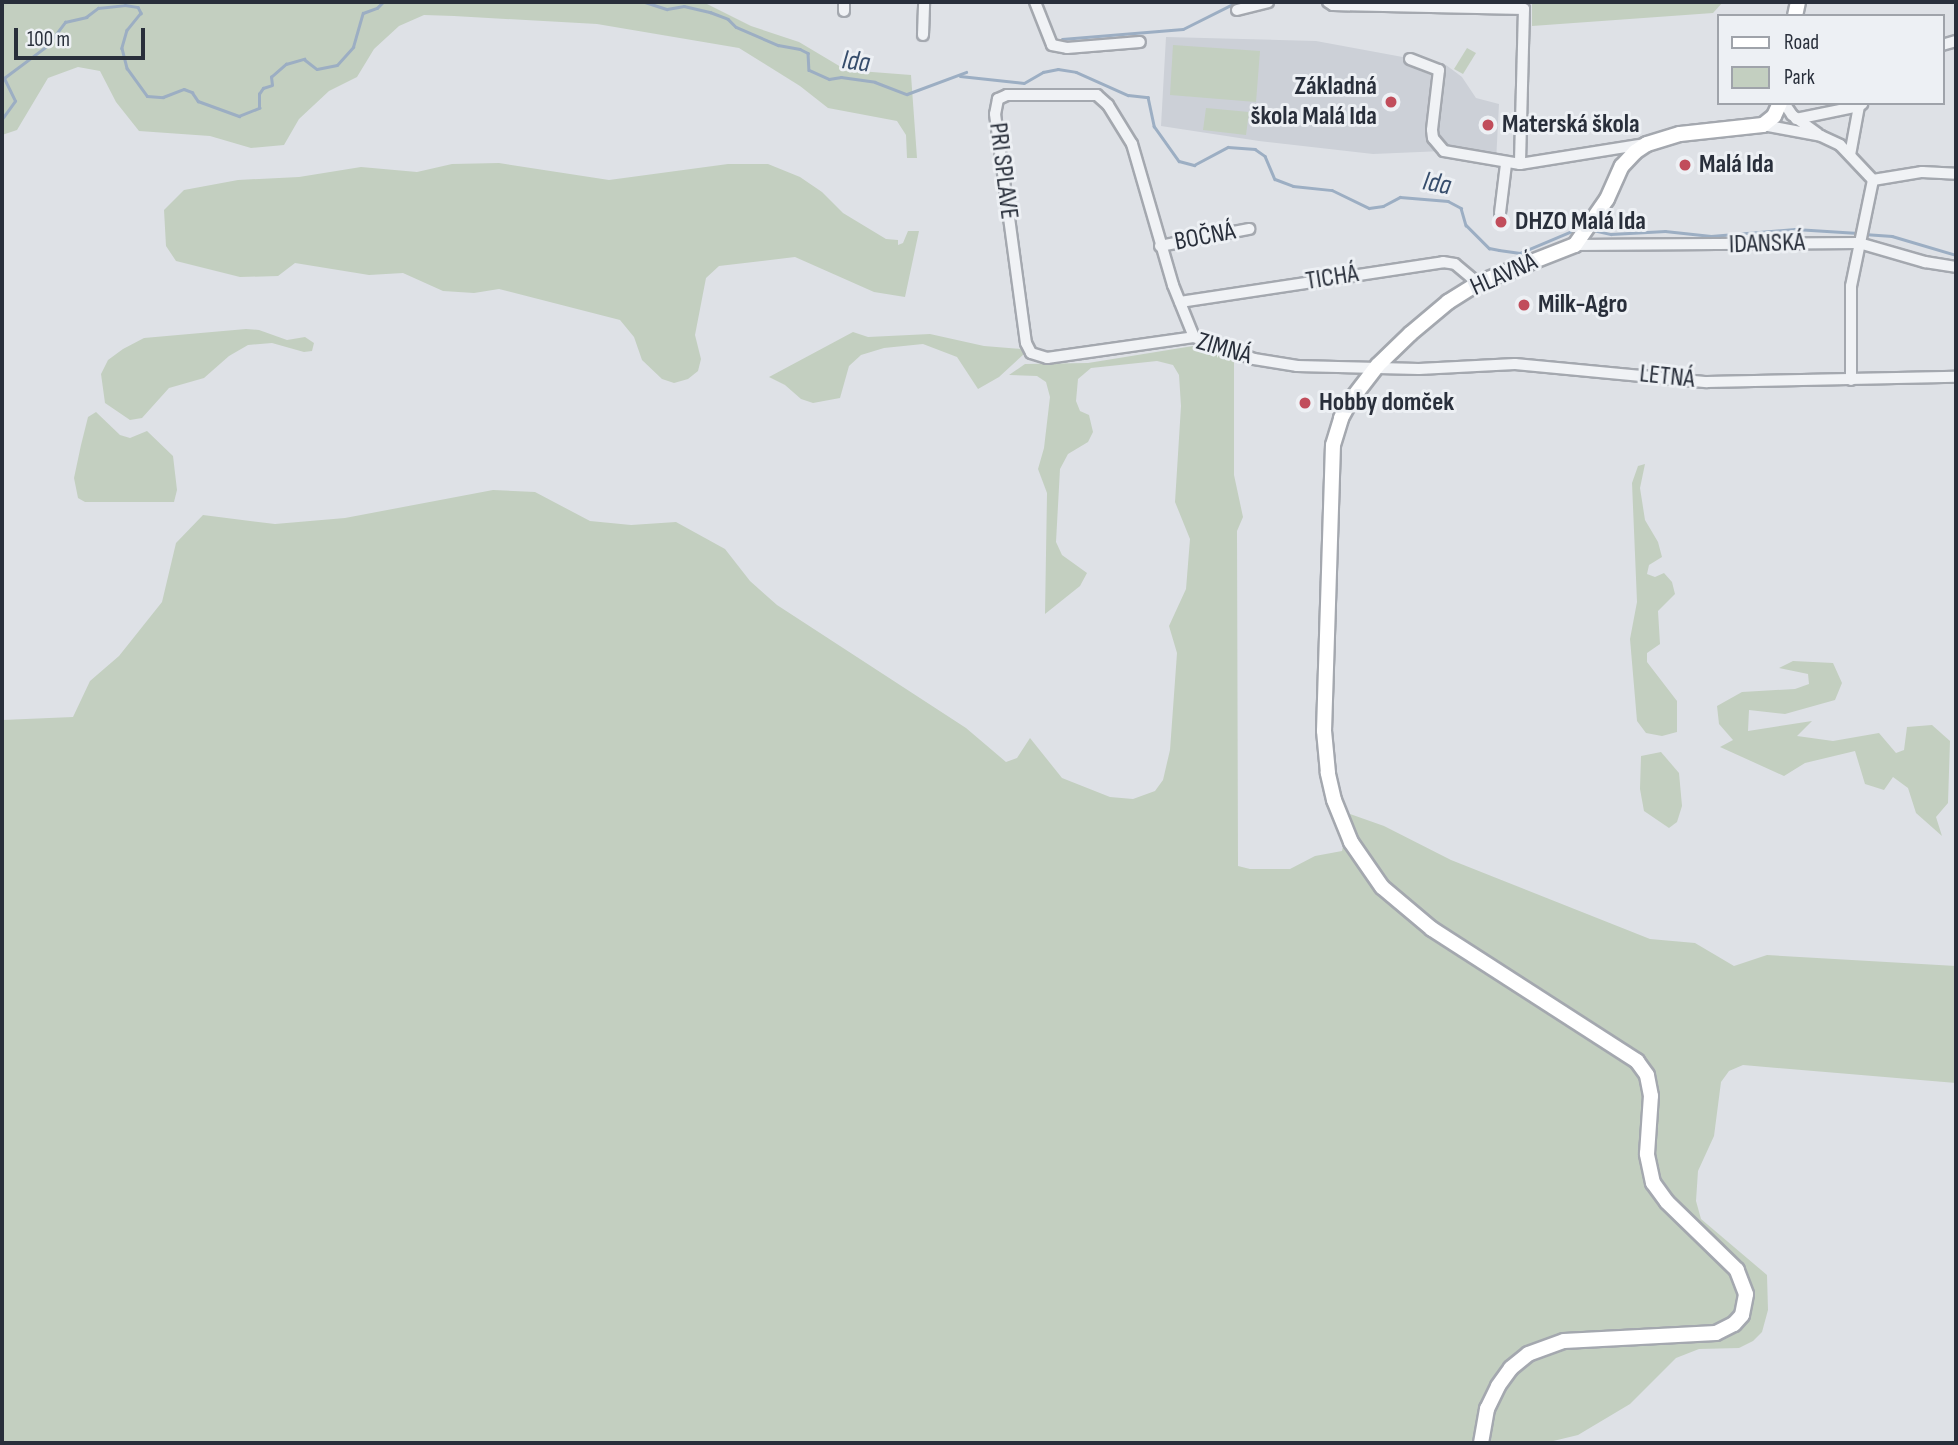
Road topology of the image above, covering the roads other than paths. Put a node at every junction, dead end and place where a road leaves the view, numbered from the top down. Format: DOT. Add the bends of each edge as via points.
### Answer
graph roads {
  1 [pos="924,2"];
  2 [pos="1035,2"];
  3 [pos="1268,2"];
  4 [pos="1328,2"];
  5 [pos="1237,10"];
  6 [pos="923,36"];
  7 [pos="1140,42"];
  8 [pos="1410,59"];
  9 [pos="1781,105"];
  10 [pos="1784,105"];
  11 [pos="1861,105"];
  12 [pos="1796,119"];
  13 [pos="1763,125"];
  14 [pos="1821,136"];
  15 [pos="1622,153"];
  16 [pos="1850,155"];
  17 [pos="1506,164"];
  18 [pos="1520,164"];
  19 [pos="1956,174"];
  20 [pos="1873,180"];
  21 [pos="1500,213"];
  22 [pos="1249,229"];
  23 [pos="1580,239"];
  24 [pos="1860,241"];
  25 [pos="1160,246"];
  26 [pos="1956,267"];
  27 [pos="1478,283"];
  28 [pos="1180,302"];
  29 [pos="1194,337"];
  30 [pos="1031,353"];
  31 [pos="1378,365"];
  32 [pos="1956,377"];
  33 [pos="1851,380"];
  34 [pos="1481,1443"];
  1 -- 6 [label="street"];
  2 -- 7 [label="street" via="1052,45"];
  3 -- 5 [label="street"];
  4 -- 18 [label="street" via="1524,9"];
  8 -- 17 [label="street" via="1439,70 1432,121 1437,144 1449,153"];
  9 -- 13 [label="main road"];
  10 -- 12 [label="street"];
  11 -- 12 [label="street"];
  11 -- 16 [label="street"];
  12 -- 14 [label="street"];
  13 -- 14 [label="street"];
  13 -- 15 [label="main road" via="1680,134"];
  14 -- 16 [label="street"];
  15 -- 18 [label="street"];
  15 -- 23 [label="main road" via="1593,221"];
  16 -- 20 [label="street"];
  17 -- 18 [label="street"];
  17 -- 21 [label="street"];
  19 -- 20 [label="street" via="1922,172"];
  20 -- 24 [label="street"];
  22 -- 25 [label="street, BOČNÁ"];
  23 -- 24 [label="street, IDANSKÁ"];
  23 -- 27 [label="main road, HLAVNÁ"];
  24 -- 26 [label="street, IDANSKÁ"];
  24 -- 33 [label="street" via="1851,286"];
  25 -- 28 [label="street, PRI SPLAVE"];
  25 -- 30 [label="street, PRI SPLAVE" via="1132,144 1121,121 1097,95 998,99 995,114"];
  27 -- 28 [label="street, TICHÁ" via="1455,264 1443,262"];
  27 -- 31 [label="main road, HLAVNÁ" via="1429,316"];
  28 -- 29 [label="street, PRI SPLAVE"];
  29 -- 30 [label="street, ZIMNÁ" via="1059,358"];
  29 -- 31 [label="street, ZIMNÁ" via="1229,352 1282,364"];
  31 -- 33 [label="street, LETNÁ" via="1419,369 1515,364 1707,382"];
  31 -- 34 [label="main road, HLAVNÁ" via="1351,400 1331,454 1324,731 1334,800 1351,842 1382,887 1432,929 1637,1061 1647,1075 1651,1096 1647,1154 1653,1183 1729,1261 1745,1284 1742,1315 1716,1333 1564,1341 1528,1354 1497,1387 1487,1409"];
  32 -- 33 [label="street, LETNÁ"];
}
